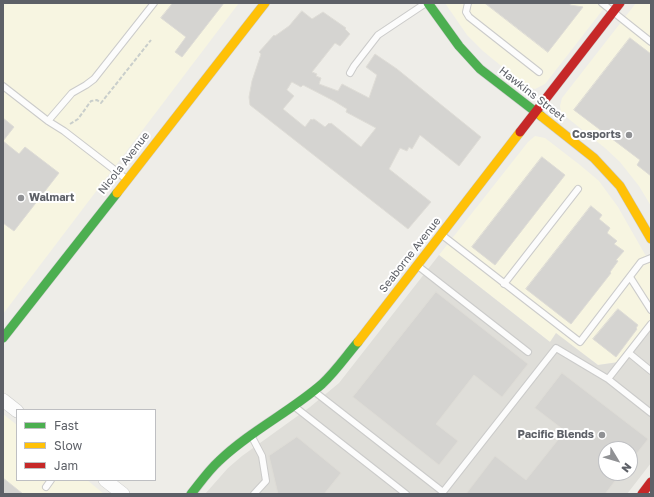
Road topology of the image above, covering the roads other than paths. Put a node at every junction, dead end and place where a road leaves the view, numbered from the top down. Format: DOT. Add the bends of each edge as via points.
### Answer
graph roads {
  1 [pos="154,3"];
  2 [pos="265,3"];
  3 [pos="427,3"];
  4 [pos="468,3"];
  5 [pos="602,3"];
  6 [pos="620,3"];
  7 [pos="613,12"];
  8 [pos="651,42"];
  9 [pos="539,72"];
  10 [pos="350,73"];
  11 [pos="3,86"];
  12 [pos="535,112"];
  13 [pos="48,121"];
  14 [pos="127,179"];
  15 [pos="578,189"];
  16 [pos="441,234"];
  17 [pos="651,239"];
  18 [pos="651,258"];
  19 [pos="417,265"];
  20 [pos="630,277"];
  21 [pos="504,284"];
  22 [pos="651,310"];
  23 [pos="651,325"];
  24 [pos="3,338"];
  25 [pos="528,352"];
  26 [pos="629,352"];
  27 [pos="651,370"];
  28 [pos="608,379"];
  29 [pos="314,391"];
  30 [pos="3,400"];
  31 [pos="293,406"];
  32 [pos="16,410"];
  33 [pos="651,413"];
  34 [pos="251,436"];
  35 [pos="50,481"];
  36 [pos="106,481"];
  37 [pos="651,482"];
  38 [pos="46,486"];
  39 [pos="123,494"];
  40 [pos="191,494"];
  41 [pos="254,494"];
  42 [pos="406,494"];
  43 [pos="642,494"];
  1 -- 13 [label="lane" via="94,79 72,93"];
  2 -- 14 [label="street, Nicola Avenue"];
  3 -- 10 [label="lane" via="377,36"];
  3 -- 12 [label="street, Hawkins Street" via="480,69"];
  4 -- 9 [label="lane" via="466,12 469,17"];
  5 -- 7 [label="lane"];
  6 -- 7 [label="street, Seaborne Avenue"];
  7 -- 8 [label="lane"];
  7 -- 12 [label="street, Seaborne Avenue"];
  11 -- 13 [label="lane"];
  12 -- 16 [label="street, Seaborne Avenue"];
  12 -- 17 [label="street, Hawkins Street" via="594,158 620,186"];
  13 -- 14 [label="lane"];
  14 -- 24 [label="street, Nicola Avenue"];
  15 -- 21 [label="lane"];
  16 -- 19 [label="street, Seaborne Avenue"];
  16 -- 21 [label="lane"];
  18 -- 20 [label="lane" via="641,262"];
  19 -- 25 [label="lane"];
  19 -- 29 [label="street, Seaborne Avenue" via="344,360"];
  20 -- 21 [label="lane" via="580,342"];
  20 -- 22 [label="lane"];
  23 -- 26 [label="lane"];
  26 -- 27 [label="lane"];
  26 -- 28 [label="lane"];
  28 -- 29 [label="lane" via="556,348 443,492"];
  28 -- 33 [label="lane"];
  29 -- 31 [label="street, Seaborne Avenue"];
  30 -- 32 [label="street"];
  31 -- 34 [label="street, Seaborne Avenue"];
  31 -- 42 [label="lane"];
  34 -- 40 [label="street, Seaborne Avenue" via="222,458"];
  34 -- 41 [label="lane" via="262,456 266,481"];
  35 -- 38 [label="lane"];
  36 -- 39 [label="street"];
  37 -- 43 [label="street"];
}
